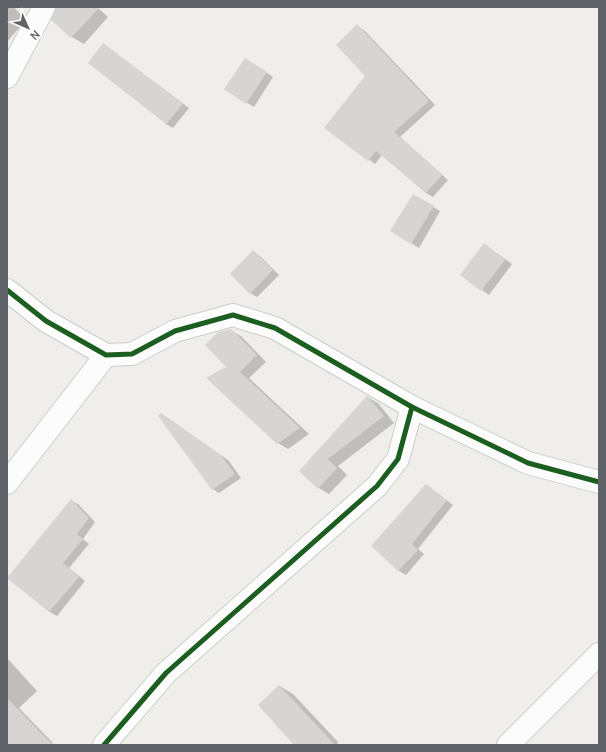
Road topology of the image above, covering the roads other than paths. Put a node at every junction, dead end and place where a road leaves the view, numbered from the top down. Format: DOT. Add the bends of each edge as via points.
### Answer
graph roads {
  1 [pos="44,7"];
  2 [pos="7,77"];
  3 [pos="7,290"];
  4 [pos="106,355"];
  5 [pos="412,407"];
  6 [pos="599,482"];
  7 [pos="7,483"];
  8 [pos="599,654"];
  9 [pos="104,745"];
  10 [pos="508,745"];
  1 -- 2 [label="street"];
  3 -- 4 [label="street" via="46,321"];
  4 -- 5 [label="street" via="132,354 175,331 233,315 275,328"];
  4 -- 7 [label="street"];
  5 -- 6 [label="street" via="528,463"];
  5 -- 9 [label="street" via="398,459 377,486 166,673"];
  8 -- 10 [label="street"];
}
